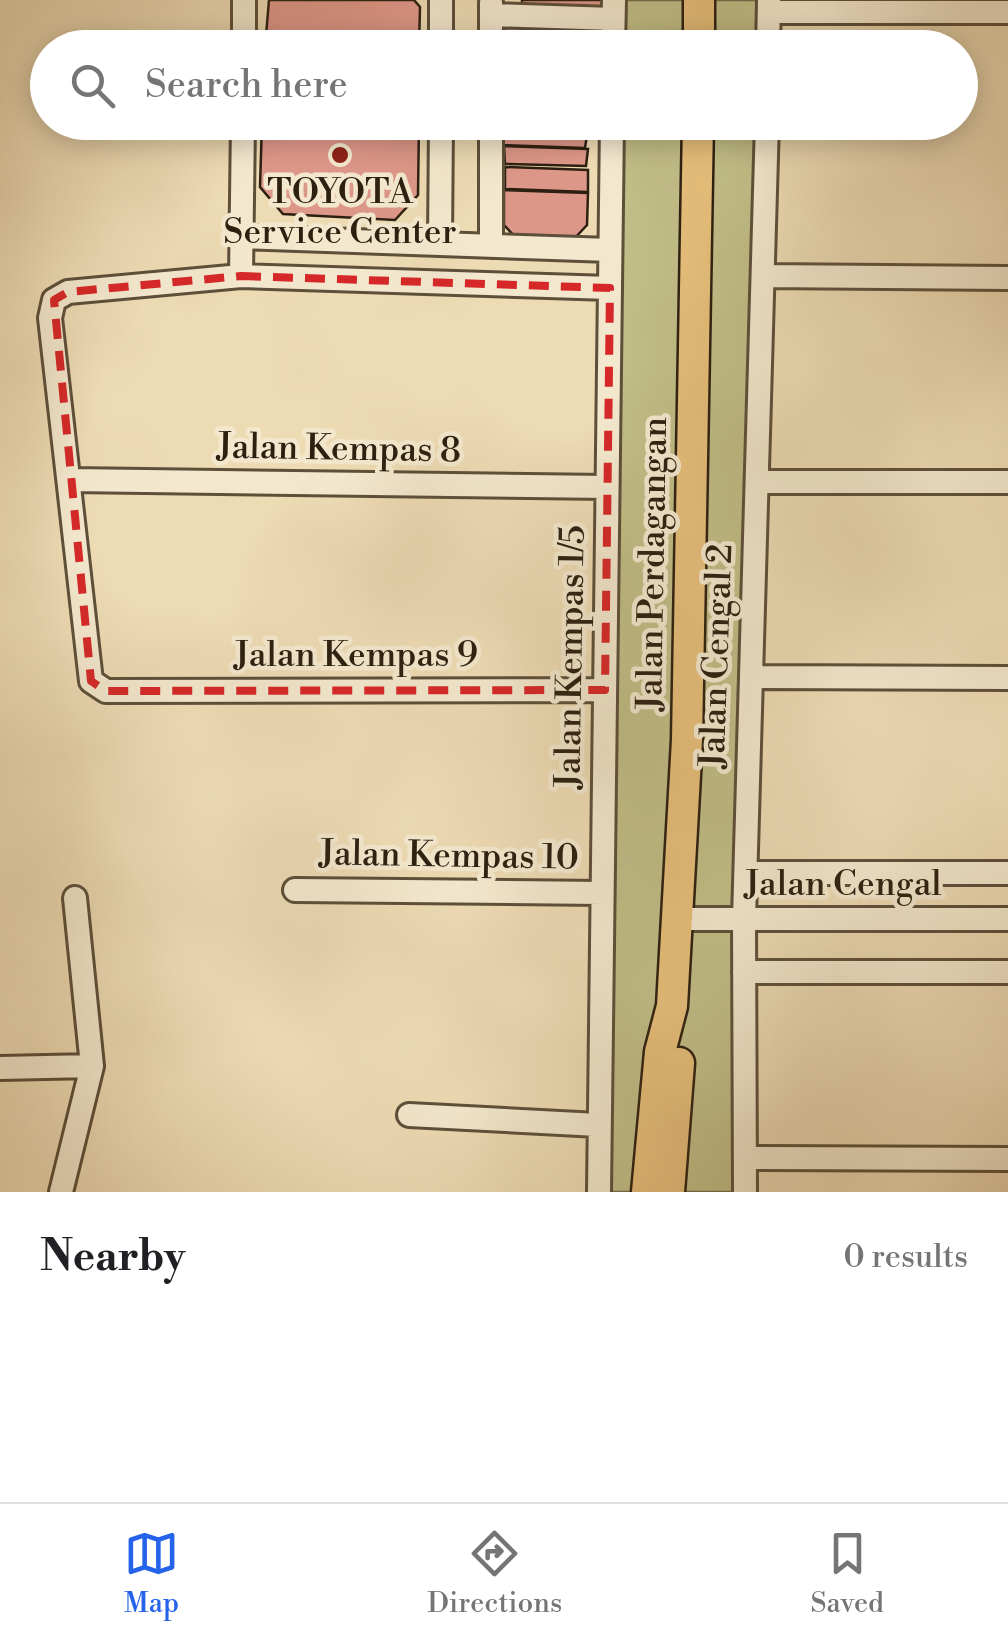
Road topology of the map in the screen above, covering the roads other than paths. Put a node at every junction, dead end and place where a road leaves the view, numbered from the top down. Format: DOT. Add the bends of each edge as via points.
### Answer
graph roads {
  1 [pos="244,0"];
  2 [pos="441,0"];
  3 [pos="699,0"];
  4 [pos="769,6"];
  5 [pos="492,8"];
  6 [pos="614,10"];
  7 [pos="1008,12"];
  8 [pos="244,30"];
  9 [pos="441,30"];
  10 [pos="699,30"];
  11 [pos="243,140"];
  12 [pos="440,140"];
  13 [pos="491,140"];
  14 [pos="612,140"];
  15 [pos="698,140"];
  16 [pos="767,140"];
  17 [pos="241,237"];
  18 [pos="440,243"];
  19 [pos="491,246"];
  20 [pos="610,250"];
  21 [pos="242,276"];
  22 [pos="764,276"];
  23 [pos="1008,278"];
  24 [pos="610,288"];
  25 [pos="70,480"];
  26 [pos="758,482"];
  27 [pos="1008,482"];
  28 [pos="608,487"];
  29 [pos="751,677"];
  30 [pos="1008,678"];
  31 [pos="605,690"];
  32 [pos="747,873"];
  33 [pos="1008,873"];
  34 [pos="295,890"];
  35 [pos="602,893"];
  36 [pos="76,898"];
  37 [pos="678,919"];
  38 [pos="744,919"];
  39 [pos="1008,920"];
  40 [pos="744,972"];
  41 [pos="1008,972"];
  42 [pos="672,1006"];
  43 [pos="92,1066"];
  44 [pos="0,1068"];
  45 [pos="409,1115"];
  46 [pos="598,1125"];
  47 [pos="748,1158"];
  48 [pos="1008,1159"];
  49 [pos="61,1192"];
  50 [pos="599,1192"];
  51 [pos="647,1192"];
  52 [pos="669,1192"];
  53 [pos="746,1192"];
  1 -- 8 [label="street"];
  2 -- 9 [label="street"];
  3 -- 10 [label="main road"];
  4 -- 7 [label="street"];
  5 -- 6 [label="street"];
  11 -- 17 [label="street"];
  12 -- 18 [label="street"];
  13 -- 19 [label="street"];
  14 -- 20 [label="street, Jalan Kempas 1/5"];
  15 -- 37 [label="main road, Jalan Perdagangan"];
  16 -- 22 [label="street, Jalan Cengal 2"];
  17 -- 18 [label="street"];
  17 -- 21 [label="street"];
  18 -- 19 [label="street"];
  19 -- 20 [label="street"];
  20 -- 24 [label="street, Jalan Kempas 1/5"];
  21 -- 24 [label="street"];
  21 -- 25 [label="street" via="68,292 54,300 50,318"];
  22 -- 23 [label="street"];
  22 -- 26 [label="street, Jalan Cengal 2"];
  24 -- 28 [label="street, Jalan Kempas 1/5"];
  25 -- 28 [label="street, Jalan Kempas 8"];
  25 -- 31 [label="street, Jalan Kempas 9" via="92,681 106,691"];
  26 -- 27 [label="street"];
  26 -- 29 [label="street, Jalan Cengal 2"];
  28 -- 31 [label="street, Jalan Kempas 1/5"];
  29 -- 30 [label="street"];
  29 -- 32 [label="street, Jalan Cengal 2"];
  31 -- 35 [label="street, Jalan Kempas 1/5"];
  32 -- 33 [label="street"];
  32 -- 38 [label="street, Jalan Cengal 2"];
  34 -- 35 [label="street, Jalan Kempas 10"];
  35 -- 46 [label="street, Jalan Kempas 1/5"];
  36 -- 43 [label="street"];
  37 -- 38 [label="street, Jalan Cengal"];
  37 -- 42 [label="main road, Jalan Perdagangan"];
  38 -- 39 [label="street, Jalan Cengal"];
  38 -- 40 [label="street, Jalan Cengal 2"];
  40 -- 41 [label="street"];
  40 -- 47 [label="street, Jalan Cengal 2"];
  42 -- 51 [label="main road, Jalan Perdagangan" via="660,1052"];
  42 -- 52 [label="main road, Jalan Perdagangan" via="680,1054"];
  43 -- 44 [label="street"];
  43 -- 49 [label="street"];
  45 -- 46 [label="street"];
  46 -- 50 [label="street, Jalan Kempas 1/5"];
  47 -- 48 [label="street"];
  47 -- 53 [label="street, Jalan Cengal 2"];
}
